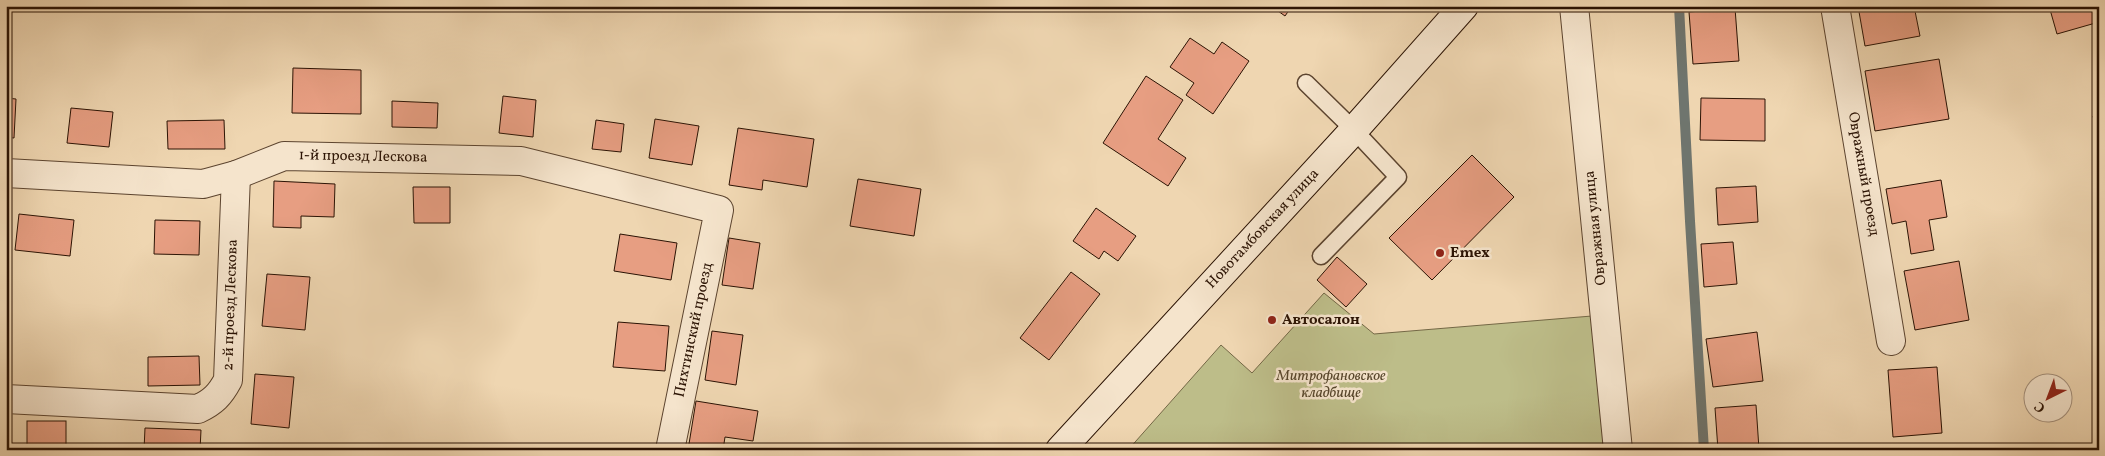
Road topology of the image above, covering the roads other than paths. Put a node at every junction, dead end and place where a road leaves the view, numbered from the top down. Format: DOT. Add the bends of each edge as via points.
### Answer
graph roads {
  1 [pos="1464,6"];
  2 [pos="1574,6"];
  3 [pos="1835,6"];
  4 [pos="1306,83"];
  5 [pos="1354,130"];
  6 [pos="6,173"];
  7 [pos="236,175"];
  8 [pos="719,210"];
  9 [pos="1321,256"];
  10 [pos="1891,341"];
  11 [pos="6,399"];
  12 [pos="670,450"];
  13 [pos="1060,450"];
  14 [pos="1618,450"];
  1 -- 5 [label="street, Новотамбовская улица"];
  2 -- 14 [label="street, Овражная улица"];
  3 -- 10 [label="street, Овражный проезд"];
  4 -- 5 [label="lane"];
  5 -- 9 [label="lane" via="1398,178"];
  5 -- 13 [label="street, Новотамбовская улица"];
  6 -- 7 [label="street, 1-й проезд Лескова" via="203,184"];
  7 -- 8 [label="street, 1-й проезд Лескова" via="284,156 521,161"];
  7 -- 11 [label="street, 2-й проезд Лескова" via="228,380 212,402 198,409"];
  8 -- 12 [label="street, Пихтинский проезд"];
}
